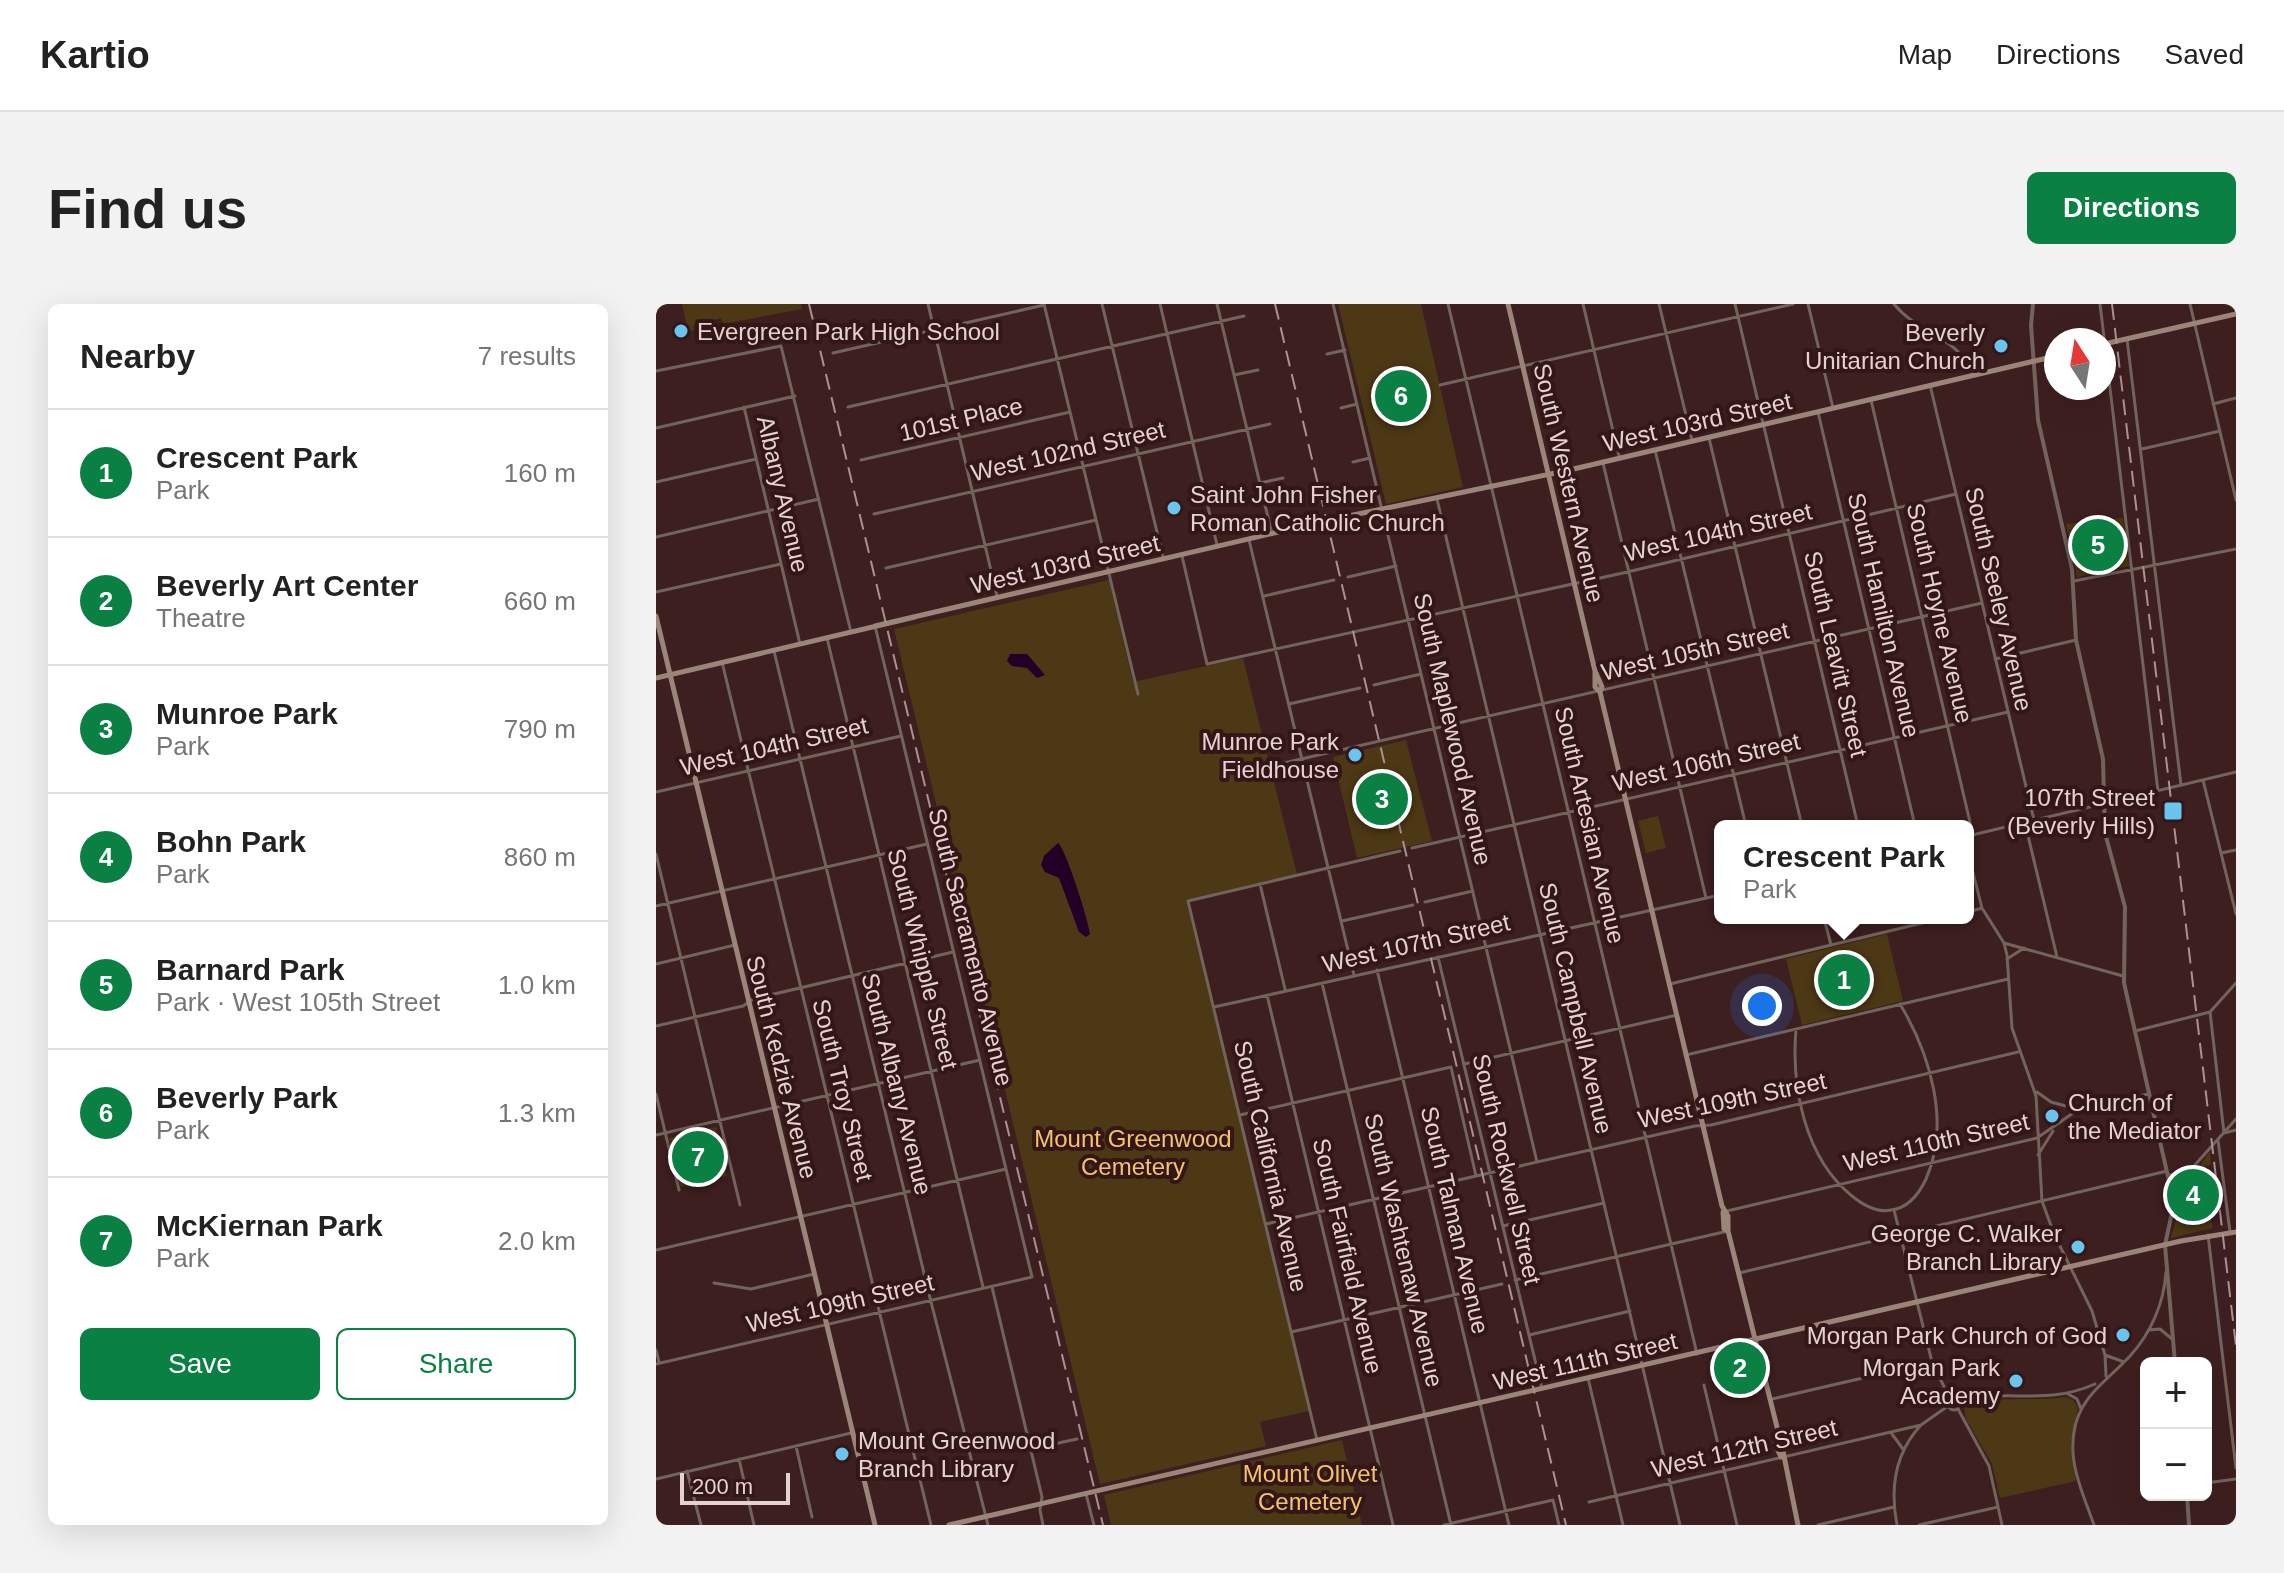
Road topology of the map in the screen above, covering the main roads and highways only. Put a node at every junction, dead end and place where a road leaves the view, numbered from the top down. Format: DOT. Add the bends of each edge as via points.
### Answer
graph roads {
  1 [pos="1508,304"];
  2 [pos="2236,314"];
  3 [pos="2116,341"];
  4 [pos="2044,359"];
  5 [pos="1549,475"];
  6 [pos="656,616"];
  7 [pos="670,675"];
  8 [pos="656,678"];
  9 [pos="2233,1232"];
  10 [pos="1754,1341"];
  11 [pos="875,1525"];
  12 [pos="949,1525"];
  13 [pos="1798,1525"];
  1 -- 5 [label="main road, South Western Avenue"];
  2 -- 3 [label="main road"];
  4 -- 5 [label="main road, West 103rd Street"];
  5 -- 7 [label="main road, West 103rd Street"];
  5 -- 10 [label="main road, South Western Avenue"];
  6 -- 7 [label="main road, South Kedzie Avenue"];
  7 -- 8 [label="main road, West 103rd Street"];
  7 -- 11 [label="main road, South Kedzie Avenue"];
  9 -- 10 [label="main road, West 111th Street"];
  10 -- 12 [label="main road, West 111th Street"];
  10 -- 13 [label="main road, South Western Avenue"];
}
